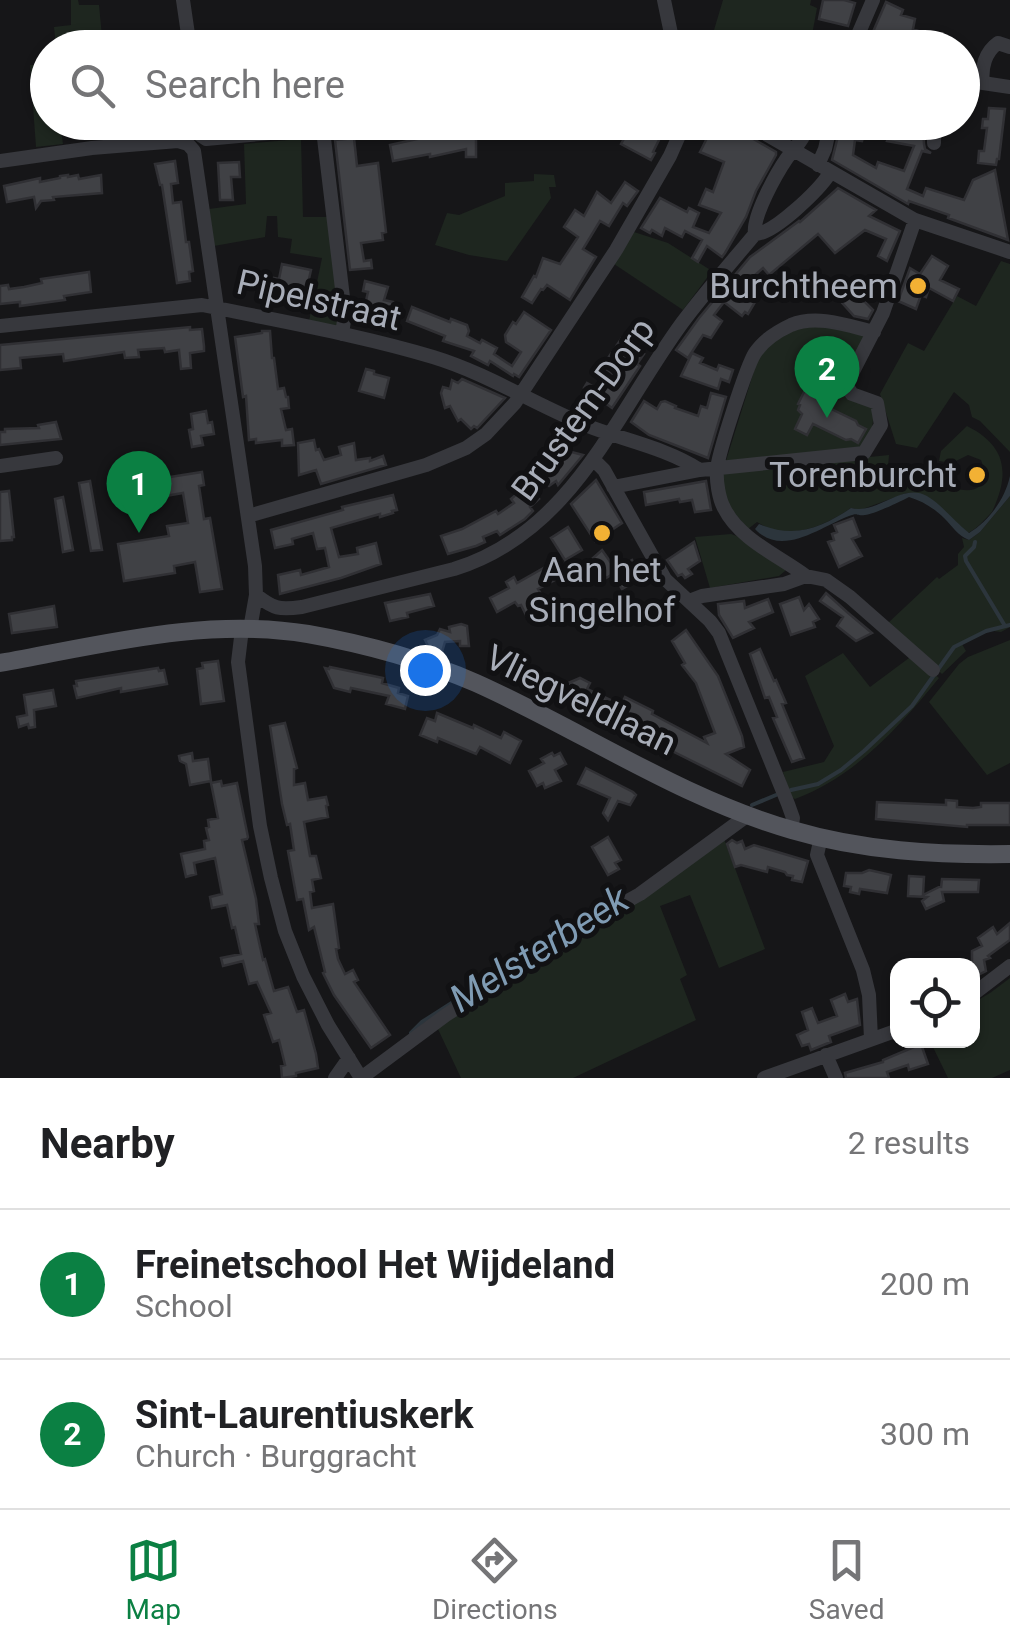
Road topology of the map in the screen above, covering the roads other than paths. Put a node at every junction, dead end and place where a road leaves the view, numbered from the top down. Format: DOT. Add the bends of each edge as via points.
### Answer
graph roads {
  1 [pos="183,0"];
  2 [pos="664,0"];
  3 [pos="873,0"];
  4 [pos="187,30"];
  5 [pos="670,30"];
  6 [pos="860,30"];
  7 [pos="1010,47"];
  8 [pos="980,83"];
  9 [pos="983,83"];
  10 [pos="1010,88"];
  11 [pos="325,140"];
  12 [pos="677,140"];
  13 [pos="776,140"];
  14 [pos="802,140"];
  15 [pos="827,140"];
  16 [pos="794,150"];
  17 [pos="0,160"];
  18 [pos="824,169"];
  19 [pos="915,220"];
  20 [pos="755,234"];
  21 [pos="1010,252"];
  22 [pos="218,308"];
  23 [pos="0,326"];
  24 [pos="874,332"];
  25 [pos="342,334"];
  26 [pos="521,394"];
  27 [pos="610,432"];
  28 [pos="56,458"];
  29 [pos="592,459"];
  30 [pos="0,466"];
  31 [pos="716,469"];
  32 [pos="700,470"];
  33 [pos="613,487"];
  34 [pos="248,516"];
  35 [pos="806,576"];
  36 [pos="256,595"];
  37 [pos="689,602"];
  38 [pos="246,629"];
  39 [pos="0,663"];
  40 [pos="933,670"];
  41 [pos="748,815"];
  42 [pos="791,830"];
  43 [pos="821,837"];
  44 [pos="1010,854"];
  45 [pos="1010,966"];
  46 [pos="980,989"];
  47 [pos="890,1033"];
  48 [pos="871,1039"];
  49 [pos="826,1054"];
  50 [pos="356,1069"];
  51 [pos="335,1078"];
  52 [pos="764,1078"];
  53 [pos="836,1078"];
  1 -- 4 [label="street"];
  2 -- 5 [label="street"];
  3 -- 6 [label="street"];
  7 -- 9 [label="street" via="992,47 982,66"];
  8 -- 9 [label="street"];
  9 -- 10 [label="street"];
  11 -- 25 [label="street"];
  12 -- 26 [label="street" via="616,250"];
  13 -- 16 [label="street"];
  14 -- 16 [label="street, Brustem-Dorp"];
  15 -- 18 [label="street, Brustem-Dorp"];
  16 -- 18 [label="street"];
  16 -- 20 [label="street, Brustem-Dorp" via="754,221"];
  17 -- 22 [label="street" via="178,141 192,148"];
  18 -- 19 [label="street"];
  18 -- 20 [label="street, Brustem-Dorp" via="820,189 768,233"];
  19 -- 21 [label="street"];
  19 -- 24 [label="street"];
  20 -- 27 [label="street, Brustem-Dorp" via="682,323"];
  22 -- 23 [label="street, Pipelstraat"];
  22 -- 25 [label="street, Pipelstraat"];
  22 -- 34 [label="street"];
  24 -- 31 [label="street" via="803,321 767,340 749,366"];
  24 -- 31 [label="street" via="838,387 877,403 881,425 864,452"];
  25 -- 26 [label="street, Pipelstraat" via="434,357"];
  26 -- 27 [label="street, Pipelstraat"];
  26 -- 34 [label="street" via="466,448"];
  27 -- 29 [label="street, Brustem-Dorp"];
  27 -- 32 [label="street, Pipelstraat"];
  28 -- 30 [label="street"];
  29 -- 33 [label="street"];
  29 -- 36 [label="street, Brustem-Dorp" via="538,524 476,563 282,610"];
  31 -- 32 [label="street"];
  31 -- 35 [label="street" via="730,519"];
  32 -- 33 [label="street"];
  33 -- 37 [label="street" via="665,578"];
  34 -- 36 [label="street"];
  35 -- 37 [label="street"];
  35 -- 40 [label="street" via="850,596"];
  36 -- 38 [label="street"];
  37 -- 42 [label="street" via="725,644 793,818"];
  38 -- 39 [label="main road, Vliegveldlaan" via="168,633"];
  38 -- 41 [label="main road, Vliegveldlaan" via="322,637 450,672"];
  38 -- 50 [label="street" via="238,662 270,878 303,976"];
  41 -- 42 [label="main road, Vliegveldlaan"];
  41 -- 50 [label="street" via="640,894"];
  42 -- 43 [label="main road, Vliegveldlaan"];
  43 -- 44 [label="main road, Vliegveldlaan" via="925,854"];
  43 -- 48 [label="street" via="817,855 870,994"];
  45 -- 46 [label="street"];
  47 -- 48 [label="street"];
  48 -- 49 [label="street"];
  49 -- 52 [label="street"];
  49 -- 53 [label="street"];
  50 -- 51 [label="street"];
}
